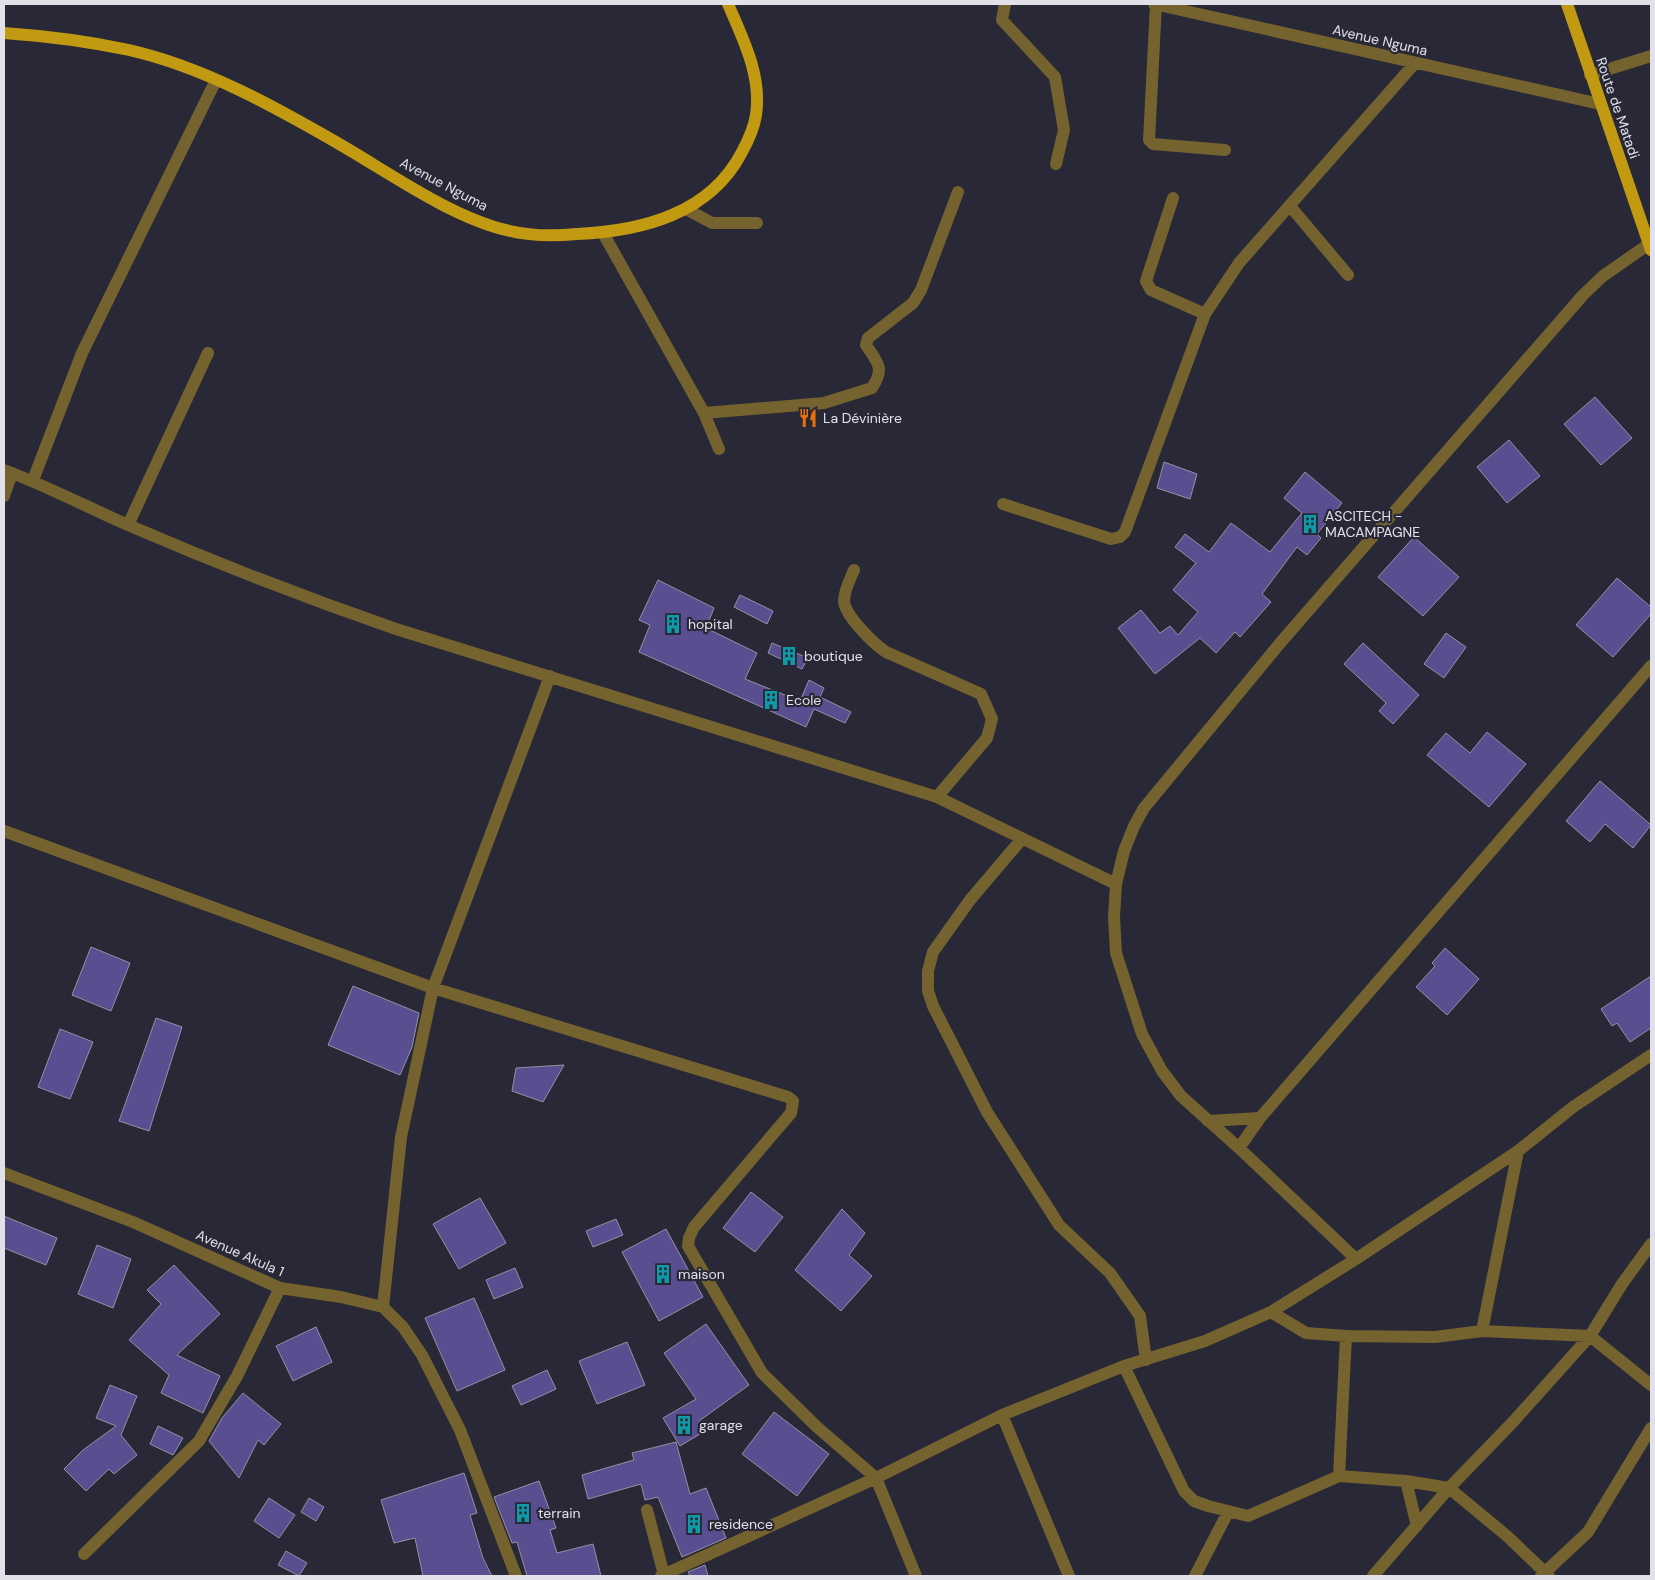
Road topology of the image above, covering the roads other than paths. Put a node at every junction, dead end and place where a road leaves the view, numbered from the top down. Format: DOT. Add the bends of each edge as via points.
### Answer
graph roads {
  1 [pos="728,4"];
  2 [pos="1005,4"];
  3 [pos="1155,4"];
  4 [pos="1567,4"];
  5 [pos="4,33"];
  6 [pos="1651,56"];
  7 [pos="1416,63"];
  8 [pos="1590,76"];
  9 [pos="216,80"];
  10 [pos="1600,104"];
  11 [pos="1225,150"];
  12 [pos="1056,164"];
  13 [pos="958,192"];
  14 [pos="1172,198"];
  15 [pos="1290,206"];
  16 [pos="686,209"];
  17 [pos="757,223"];
  18 [pos="603,233"];
  19 [pos="1650,247"];
  20 [pos="1348,275"];
  21 [pos="1205,314"];
  22 [pos="208,352"];
  23 [pos="704,413"];
  24 [pos="719,449"];
  25 [pos="8,472"];
  26 [pos="33,480"];
  27 [pos="4,496"];
  28 [pos="1003,504"];
  29 [pos="128,525"];
  30 [pos="854,570"];
  31 [pos="1651,666"];
  32 [pos="550,676"];
  33 [pos="937,798"];
  34 [pos="4,831"];
  35 [pos="1021,840"];
  36 [pos="1116,884"];
  37 [pos="433,988"];
  38 [pos="1651,1056"];
  39 [pos="1260,1118"];
  40 [pos="1208,1121"];
  41 [pos="1239,1148"];
  42 [pos="1518,1151"];
  43 [pos="4,1173"];
  44 [pos="1651,1244"];
  45 [pos="1356,1259"];
  46 [pos="280,1288"];
  47 [pos="383,1307"];
  48 [pos="1271,1312"];
  49 [pos="1482,1331"];
  50 [pos="1346,1336"];
  51 [pos="1590,1336"];
  52 [pos="1146,1360"];
  53 [pos="1124,1366"];
  54 [pos="1651,1385"];
  55 [pos="1002,1415"];
  56 [pos="1651,1428"];
  57 [pos="1339,1476"];
  58 [pos="876,1478"];
  59 [pos="1406,1481"];
  60 [pos="1449,1488"];
  61 [pos="647,1510"];
  62 [pos="1228,1512"];
  63 [pos="1416,1526"];
  64 [pos="84,1554"];
  65 [pos="665,1575"];
  66 [pos="1545,1575"];
  67 [pos="516,1576"];
  68 [pos="916,1576"];
  69 [pos="1069,1576"];
  70 [pos="1195,1576"];
  71 [pos="1373,1576"];
  1 -- 16 [label="main road, Avenue Nguma" via="756,81 756,116 748,140 724,181"];
  2 -- 12 [label="street" via="1002,20 1051,72 1058,85 1064,130"];
  3 -- 7 [label="street, Avenue Nguma"];
  3 -- 11 [label="street" via="1149,140 1153,144"];
  4 -- 8 [label="main road, Route de Matadi"];
  5 -- 9 [label="main road, Avenue Nguma" via="58,37 131,50"];
  6 -- 8 [label="street"];
  7 -- 10 [label="street, Avenue Nguma"];
  7 -- 15 [label="street"];
  8 -- 10 [label="main road, Route de Matadi"];
  9 -- 18 [label="main road, Avenue Nguma" via="295,119 477,221 519,233 554,236"];
  9 -- 26 [label="street" via="82,353"];
  10 -- 19 [label="main road, Route de Matadi"];
  13 -- 23 [label="street" via="913,304 868,338 866,345 879,365 880,376 872,388 824,403"];
  14 -- 21 [label="street" via="1147,286"];
  15 -- 20 [label="street"];
  15 -- 21 [label="street" via="1232,272"];
  16 -- 17 [label="street" via="712,223"];
  16 -- 18 [label="main road, Avenue Nguma" via="654,223"];
  18 -- 23 [label="street"];
  19 -- 36 [label="street" via="1603,276 1583,295 1281,642 1144,808 1134,826"];
  21 -- 28 [label="street" via="1126,532 1111,539"];
  22 -- 29 [label="street"];
  23 -- 24 [label="street"];
  25 -- 26 [label="street"];
  25 -- 27 [label="street"];
  26 -- 29 [label="street"];
  29 -- 32 [label="street" via="316,602"];
  30 -- 33 [label="street" via="845,592 844,605 874,644 981,694 992,719 987,738"];
  31 -- 39 [label="street"];
  32 -- 33 [label="street"];
  32 -- 37 [label="street"];
  33 -- 35 [label="street"];
  34 -- 37 [label="street"];
  35 -- 36 [label="street"];
  35 -- 52 [label="street" via="970,900 933,952 928,971 928,991 987,1112 1059,1225 1110,1274 1140,1316"];
  36 -- 40 [label="street" via="1116,953 1142,1034 1171,1083"];
  37 -- 47 [label="street" via="401,1137"];
  37 -- 58 [label="street" via="783,1095 793,1101 791,1113 694,1227 688,1246 762,1373"];
  38 -- 42 [label="street" via="1573,1107"];
  39 -- 40 [label="street"];
  39 -- 41 [label="street"];
  40 -- 41 [label="street"];
  41 -- 45 [label="street"];
  42 -- 45 [label="street"];
  42 -- 49 [label="street"];
  43 -- 46 [label="street, Avenue Akula 1" via="134,1222"];
  44 -- 51 [label="street"];
  45 -- 48 [label="street"];
  46 -- 47 [label="street, Avenue Akula 1"];
  46 -- 64 [label="street" via="237,1376 199,1441"];
  47 -- 67 [label="street" via="404,1327 422,1355 460,1430"];
  48 -- 50 [label="street" via="1306,1333"];
  48 -- 52 [label="street" via="1205,1341"];
  49 -- 50 [label="street" via="1435,1336"];
  49 -- 51 [label="street"];
  50 -- 57 [label="street"];
  51 -- 54 [label="street"];
  51 -- 60 [label="street"];
  52 -- 53 [label="street"];
  53 -- 55 [label="street"];
  53 -- 62 [label="street" via="1184,1491 1194,1501"];
  55 -- 58 [label="street"];
  55 -- 69 [label="street"];
  56 -- 66 [label="street" via="1588,1532"];
  57 -- 59 [label="street"];
  57 -- 62 [label="street" via="1248,1516"];
  58 -- 65 [label="street"];
  58 -- 68 [label="street"];
  59 -- 60 [label="street"];
  59 -- 63 [label="street"];
  60 -- 63 [label="street"];
  60 -- 66 [label="street" via="1507,1536"];
  61 -- 65 [label="street"];
  62 -- 70 [label="street"];
  63 -- 71 [label="street"];
}
